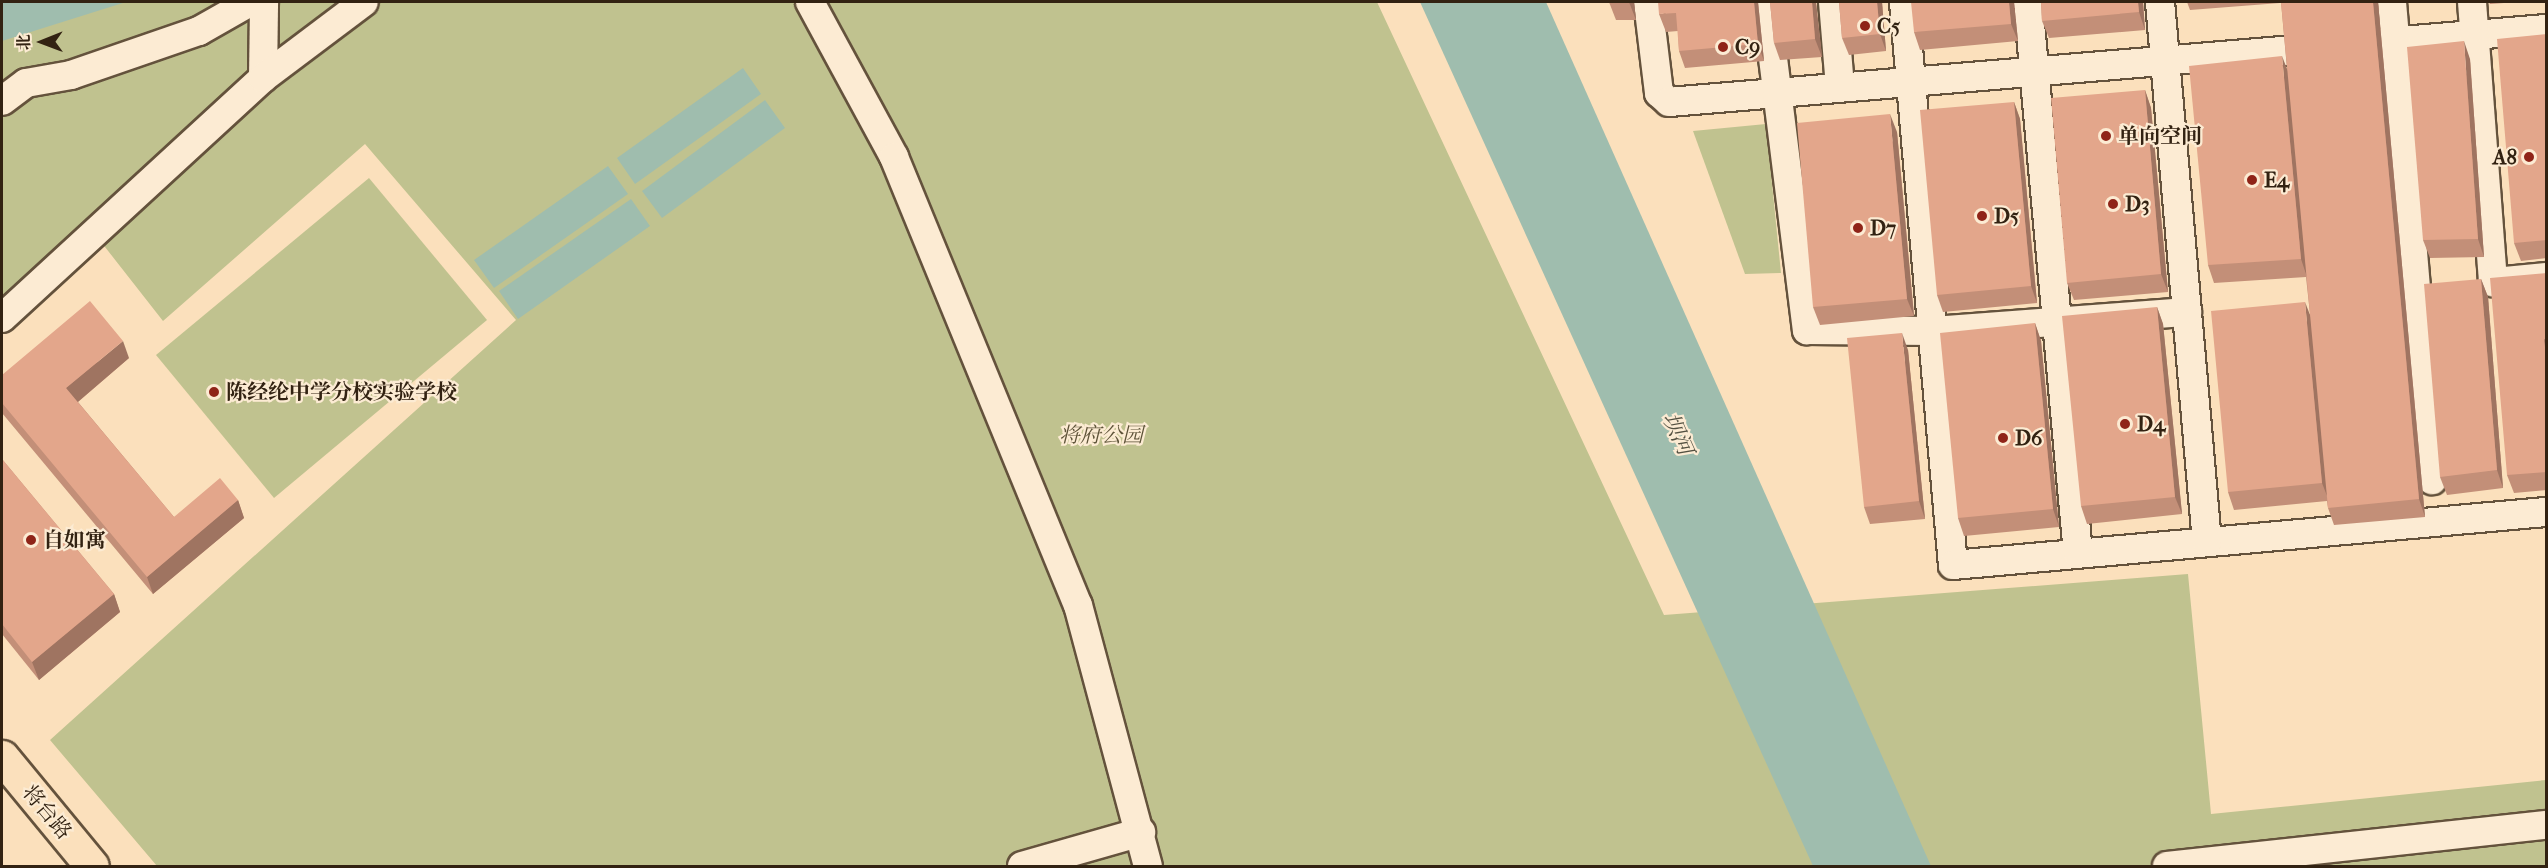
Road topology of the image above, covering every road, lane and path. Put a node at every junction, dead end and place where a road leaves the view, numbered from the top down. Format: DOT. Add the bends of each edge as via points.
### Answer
graph roads {
  1 [pos="250,2"];
  2 [pos="264,2"];
  3 [pos="364,2"];
  4 [pos="810,2"];
  5 [pos="1648,2"];
  6 [pos="1766,2"];
  7 [pos="1833,2"];
  8 [pos="1904,2"];
  9 [pos="2028,2"];
  10 [pos="2160,2"];
  11 [pos="2392,2"];
  12 [pos="2472,2"];
  13 [pos="2547,29"];
  14 [pos="2474,35"];
  15 [pos="2395,40"];
  16 [pos="2165,62"];
  17 [pos="2034,72"];
  18 [pos="263,78"];
  19 [pos="1912,82"];
  20 [pos="1840,88"];
  21 [pos="1774,93"];
  22 [pos="2,101"];
  23 [pos="2547,277"];
  24 [pos="2187,312"];
  25 [pos="2,318"];
  26 [pos="2056,322"];
  27 [pos="1933,331"];
  28 [pos="2432,480"];
  29 [pos="2547,512"];
  30 [pos="2207,542"];
  31 [pos="2078,554"];
  32 [pos="2,757"];
  33 [pos="2547,825"];
  34 [pos="1141,832"];
  35 [pos="92,867"];
  36 [pos="1022,867"];
  37 [pos="1148,867"];
  38 [pos="2166,867"];
  1 -- 22 [label="lane" via="199,31 71,75 26,83"];
  2 -- 18 [label="lane"];
  3 -- 18 [label="lane"];
  4 -- 34 [label="lane" via="894,157 1078,605"];
  5 -- 21 [label="lane" via="1662,99"];
  6 -- 21 [label="lane"];
  7 -- 20 [label="lane"];
  8 -- 19 [label="lane"];
  9 -- 17 [label="lane"];
  10 -- 16 [label="lane"];
  11 -- 15 [label="lane"];
  12 -- 14 [label="lane"];
  13 -- 14 [label="lane"];
  14 -- 15 [label="lane"];
  14 -- 23 [label="lane" via="2493,282"];
  15 -- 16 [label="lane"];
  15 -- 28 [label="lane"];
  16 -- 17 [label="lane"];
  16 -- 24 [label="lane"];
  17 -- 19 [label="lane"];
  17 -- 26 [label="lane"];
  18 -- 25 [label="lane"];
  19 -- 20 [label="lane"];
  19 -- 27 [label="lane"];
  20 -- 21 [label="lane"];
  21 -- 27 [label="lane" via="1807,330"];
  24 -- 26 [label="lane"];
  24 -- 30 [label="lane"];
  26 -- 27 [label="lane"];
  26 -- 31 [label="lane"];
  27 -- 31 [label="lane" via="1953,565"];
  29 -- 30 [label="lane"];
  30 -- 31 [label="lane"];
  32 -- 35 [label="main road, 将台路"];
  33 -- 38 [label="lane"];
  34 -- 36 [label="lane"];
  34 -- 37 [label="lane"];
}
